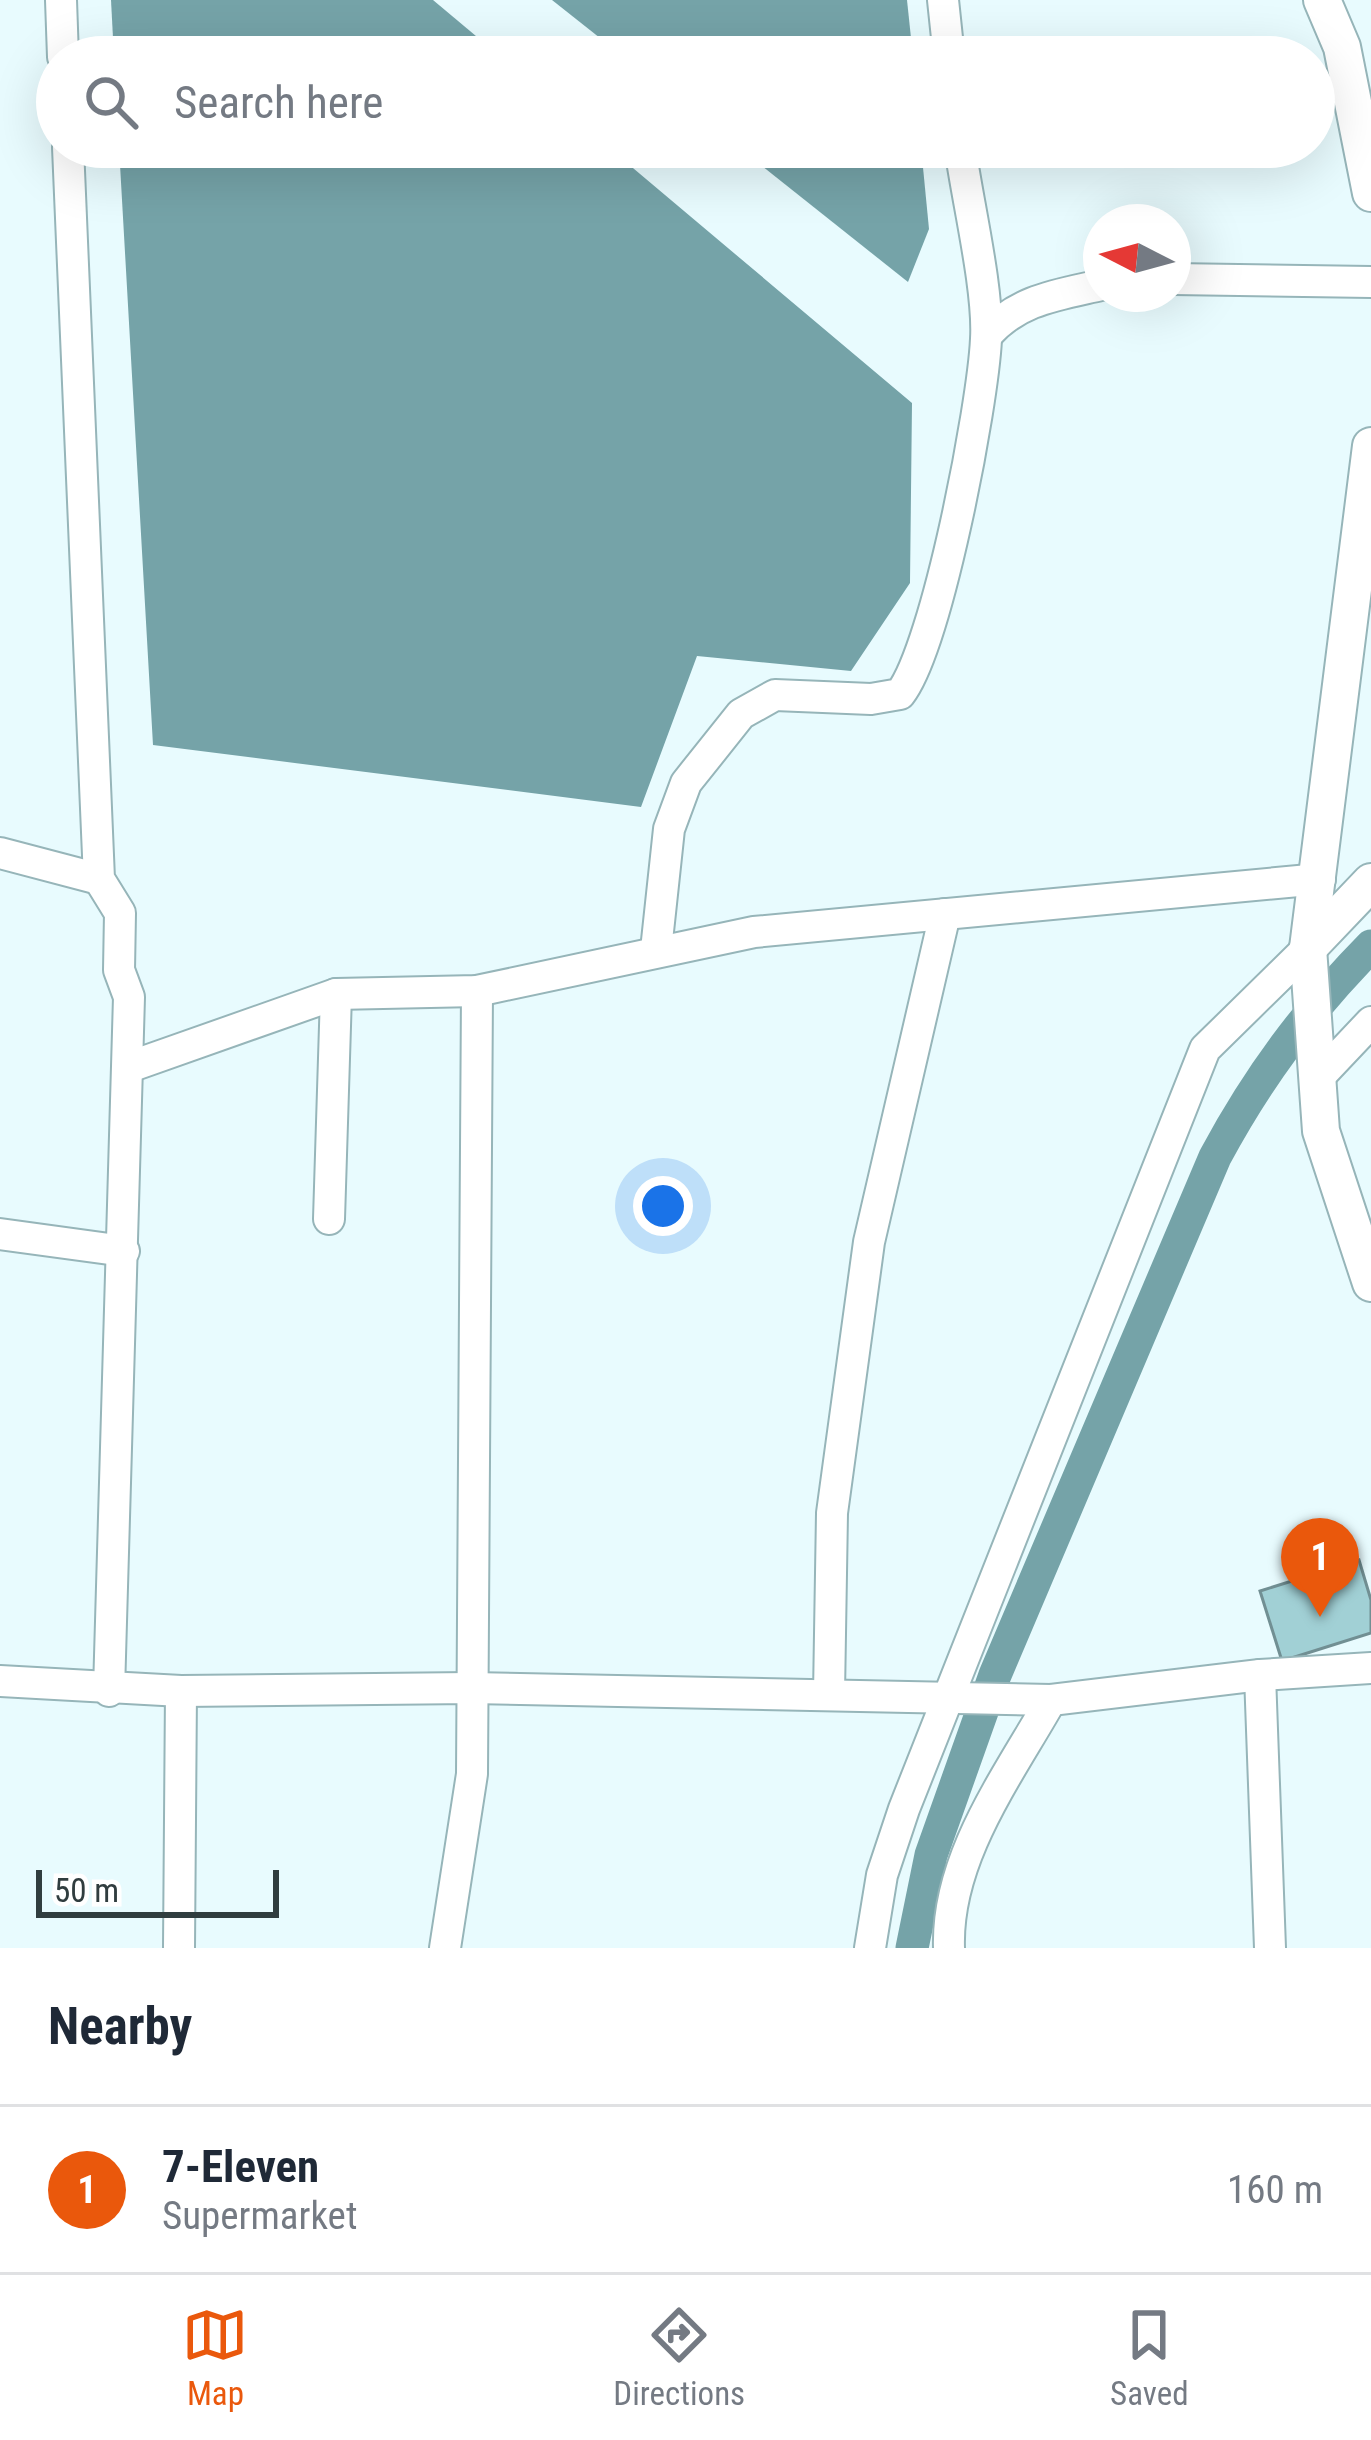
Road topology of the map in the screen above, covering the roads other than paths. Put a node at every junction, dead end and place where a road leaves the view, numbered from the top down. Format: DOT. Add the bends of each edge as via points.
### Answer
graph roads {
  1 [pos="61,0"];
  2 [pos="943,0"];
  3 [pos="1322,0"];
  4 [pos="62,36"];
  5 [pos="947,36"];
  6 [pos="69,168"];
  7 [pos="963,168"];
  8 [pos="1371,193"];
  9 [pos="1191,279"];
  10 [pos="1371,282"];
  11 [pos="1083,289"];
  12 [pos="987,335"];
  13 [pos="1371,446"];
  14 [pos="0,853"];
  15 [pos="99,879"];
  16 [pos="1320,879"];
  17 [pos="1371,882"];
  18 [pos="945,914"];
  19 [pos="1308,948"];
  20 [pos="656,950"];
  21 [pos="477,992"];
  22 [pos="336,994"];
  23 [pos="1371,1022"];
  24 [pos="129,1066"];
  25 [pos="1318,1078"];
  26 [pos="329,1219"];
  27 [pos="0,1234"];
  28 [pos="124,1251"];
  29 [pos="1371,1283"];
  30 [pos="1371,1668"];
  31 [pos="1260,1675"];
  32 [pos="0,1681"];
  33 [pos="471,1688"];
  34 [pos="109,1691"];
  35 [pos="181,1691"];
  36 [pos="829,1694"];
  37 [pos="960,1699"];
  38 [pos="1051,1700"];
  39 [pos="179,1948"];
  40 [pos="446,1948"];
  41 [pos="869,1948"];
  42 [pos="949,1948"];
  43 [pos="1270,1948"];
  1 -- 4 [label="street"];
  2 -- 5 [label="street"];
  3 -- 8 [label="street" via="1342,47"];
  6 -- 15 [label="street"];
  7 -- 12 [label="street"];
  9 -- 10 [label="street"];
  11 -- 12 [label="street" via="1005,314"];
  12 -- 20 [label="street" via="916,674 900,694 775,695 741,714 686,783 669,829"];
  13 -- 16 [label="street"];
  14 -- 15 [label="street"];
  15 -- 24 [label="street" via="120,913"];
  16 -- 18 [label="street"];
  16 -- 19 [label="street"];
  17 -- 19 [label="street"];
  18 -- 20 [label="street"];
  18 -- 36 [label="street" via="869,1242 832,1513"];
  19 -- 25 [label="street"];
  19 -- 37 [label="street" via="1205,1049"];
  20 -- 21 [label="street"];
  21 -- 22 [label="street"];
  21 -- 33 [label="street"];
  22 -- 24 [label="street"];
  22 -- 26 [label="street"];
  23 -- 25 [label="street"];
  24 -- 28 [label="street"];
  25 -- 29 [label="street" via="1321,1131"];
  27 -- 28 [label="street"];
  28 -- 34 [label="street"];
  30 -- 31 [label="street"];
  31 -- 38 [label="street"];
  31 -- 43 [label="street"];
  32 -- 34 [label="street"];
  33 -- 35 [label="street"];
  33 -- 36 [label="street"];
  33 -- 40 [label="street" via="472,1774"];
  34 -- 35 [label="street"];
  35 -- 39 [label="street"];
  36 -- 37 [label="street"];
  37 -- 38 [label="street"];
  37 -- 41 [label="street" via="882,1875"];
  38 -- 42 [label="street" via="969,1845"];
}
